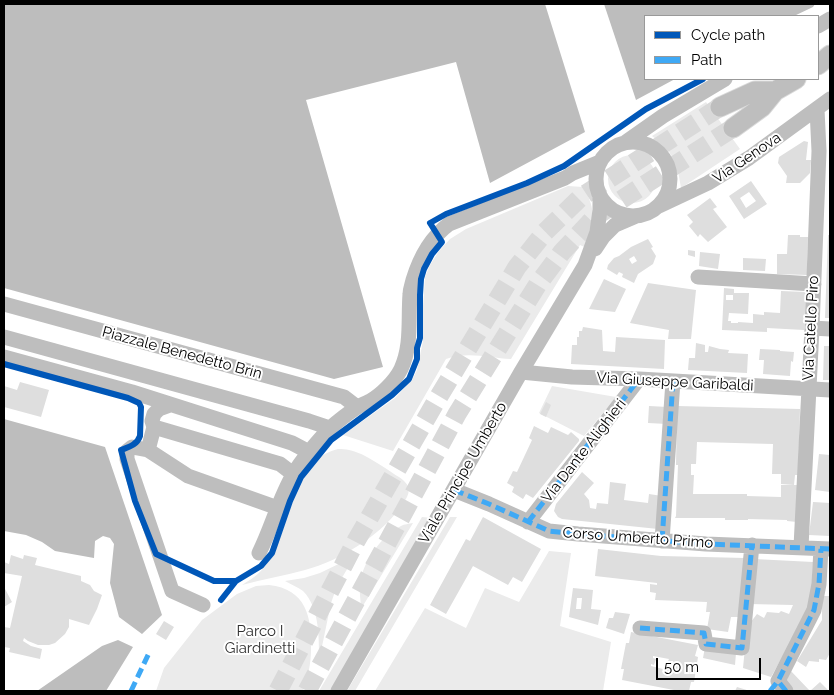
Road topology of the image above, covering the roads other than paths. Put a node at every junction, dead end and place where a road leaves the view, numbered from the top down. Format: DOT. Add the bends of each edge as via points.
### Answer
graph roads {
  1 [pos="830,18"];
  2 [pos="819,25"];
  3 [pos="830,55"];
  4 [pos="819,64"];
  5 [pos="723,80"];
  6 [pos="794,80"];
  7 [pos="775,91"];
  8 [pos="830,99"];
  9 [pos="720,107"];
  10 [pos="817,110"];
  11 [pos="733,128"];
  12 [pos="626,142"];
  13 [pos="824,155"];
  14 [pos="600,162"];
  15 [pos="565,178"];
  16 [pos="596,183"];
  17 [pos="600,198"];
  18 [pos="657,207"];
  19 [pos="637,216"];
  20 [pos="589,256"];
  21 [pos="698,277"];
  22 [pos="814,284"];
  23 [pos="4,304"];
  24 [pos="812,328"];
  25 [pos="830,329"];
  26 [pos="4,337"];
  27 [pos="4,357"];
  28 [pos="521,372"];
  29 [pos="639,379"];
  30 [pos="672,381"];
  31 [pos="808,389"];
  32 [pos="830,390"];
  33 [pos="170,404"];
  34 [pos="357,407"];
  35 [pos="154,427"];
  36 [pos="330,428"];
  37 [pos="148,450"];
  38 [pos="309,452"];
  39 [pos="293,474"];
  40 [pos="454,490"];
  41 [pos="278,508"];
  42 [pos="528,522"];
  43 [pos="662,541"];
  44 [pos="752,546"];
  45 [pos="801,547"];
  46 [pos="826,549"];
  47 [pos="258,553"];
  48 [pos="203,605"];
  49 [pos="640,628"];
  50 [pos="778,688"];
  51 [pos="338,691"];
  1 -- 2 [label="street"];
  3 -- 4 [label="main road"];
  5 -- 12 [label="street"];
  6 -- 7 [label="main road"];
  7 -- 9 [label="main road" via="755,90"];
  7 -- 11 [label="main road" via="762,107"];
  8 -- 10 [label="street, Via Genova"];
  10 -- 13 [label="street, Via Catello Piro"];
  10 -- 18 [label="street, Via Genova" via="708,183"];
  12 -- 14 [label="street" via="609,150"];
  12 -- 18 [label="street" via="648,145 659,152 666,163 670,175 669,188"];
  13 -- 22 [label="street, Via Catello Piro"];
  14 -- 15 [label="street"];
  14 -- 16 [label="street"];
  15 -- 16 [label="street" via="583,178"];
  15 -- 34 [label="street" via="449,224 430,241 422,254 410,292 408,347 400,372 372,400"];
  16 -- 17 [label="street"];
  17 -- 19 [label="street" via="615,211"];
  17 -- 20 [label="street, Viale Principe Umberto" via="597,232"];
  18 -- 19 [label="street"];
  19 -- 20 [label="street, Viale Principe Umberto" via="615,225"];
  20 -- 28 [label="street, Viale Principe Umberto"];
  21 -- 22 [label="street"];
  22 -- 24 [label="street, Via Catello Piro"];
  23 -- 34 [label="street, Piazzale Benedetto Brin" via="344,397"];
  24 -- 25 [label="street"];
  24 -- 31 [label="street, Via Catello Piro"];
  26 -- 36 [label="street, Piazzale Benedetto Brin"];
  27 -- 33 [label="street"];
  28 -- 29 [label="street, Via Giuseppe Garibaldi"];
  28 -- 40 [label="street, Viale Principe Umberto"];
  29 -- 30 [label="street, Via Giuseppe Garibaldi"];
  29 -- 42 [label="street, Via Dante Alighieri"];
  30 -- 31 [label="street, Via Giuseppe Garibaldi"];
  30 -- 43 [label="street"];
  31 -- 32 [label="street, Via Giuseppe Garibaldi"];
  31 -- 45 [label="street, Via Catello Piro"];
  33 -- 35 [label="street" via="154,414"];
  33 -- 38 [label="street" via="292,443"];
  34 -- 36 [label="street"];
  35 -- 37 [label="street"];
  35 -- 39 [label="street" via="280,464"];
  36 -- 38 [label="street"];
  37 -- 41 [label="street" via="188,476"];
  37 -- 48 [label="street" via="132,447 127,451 127,459 172,591"];
  38 -- 39 [label="street"];
  39 -- 41 [label="street"];
  40 -- 42 [label="street, Corso Umberto Primo"];
  40 -- 51 [label="street, Viale Principe Umberto"];
  41 -- 47 [label="street"];
  42 -- 43 [label="street, Corso Umberto Primo" via="549,531"];
  43 -- 44 [label="street, Corso Umberto Primo"];
  44 -- 45 [label="street, Corso Umberto Primo"];
  44 -- 49 [label="street" via="742,648 706,644 704,634"];
  45 -- 46 [label="street, Corso Umberto Primo"];
  46 -- 50 [label="street" via="814,610"];
}
